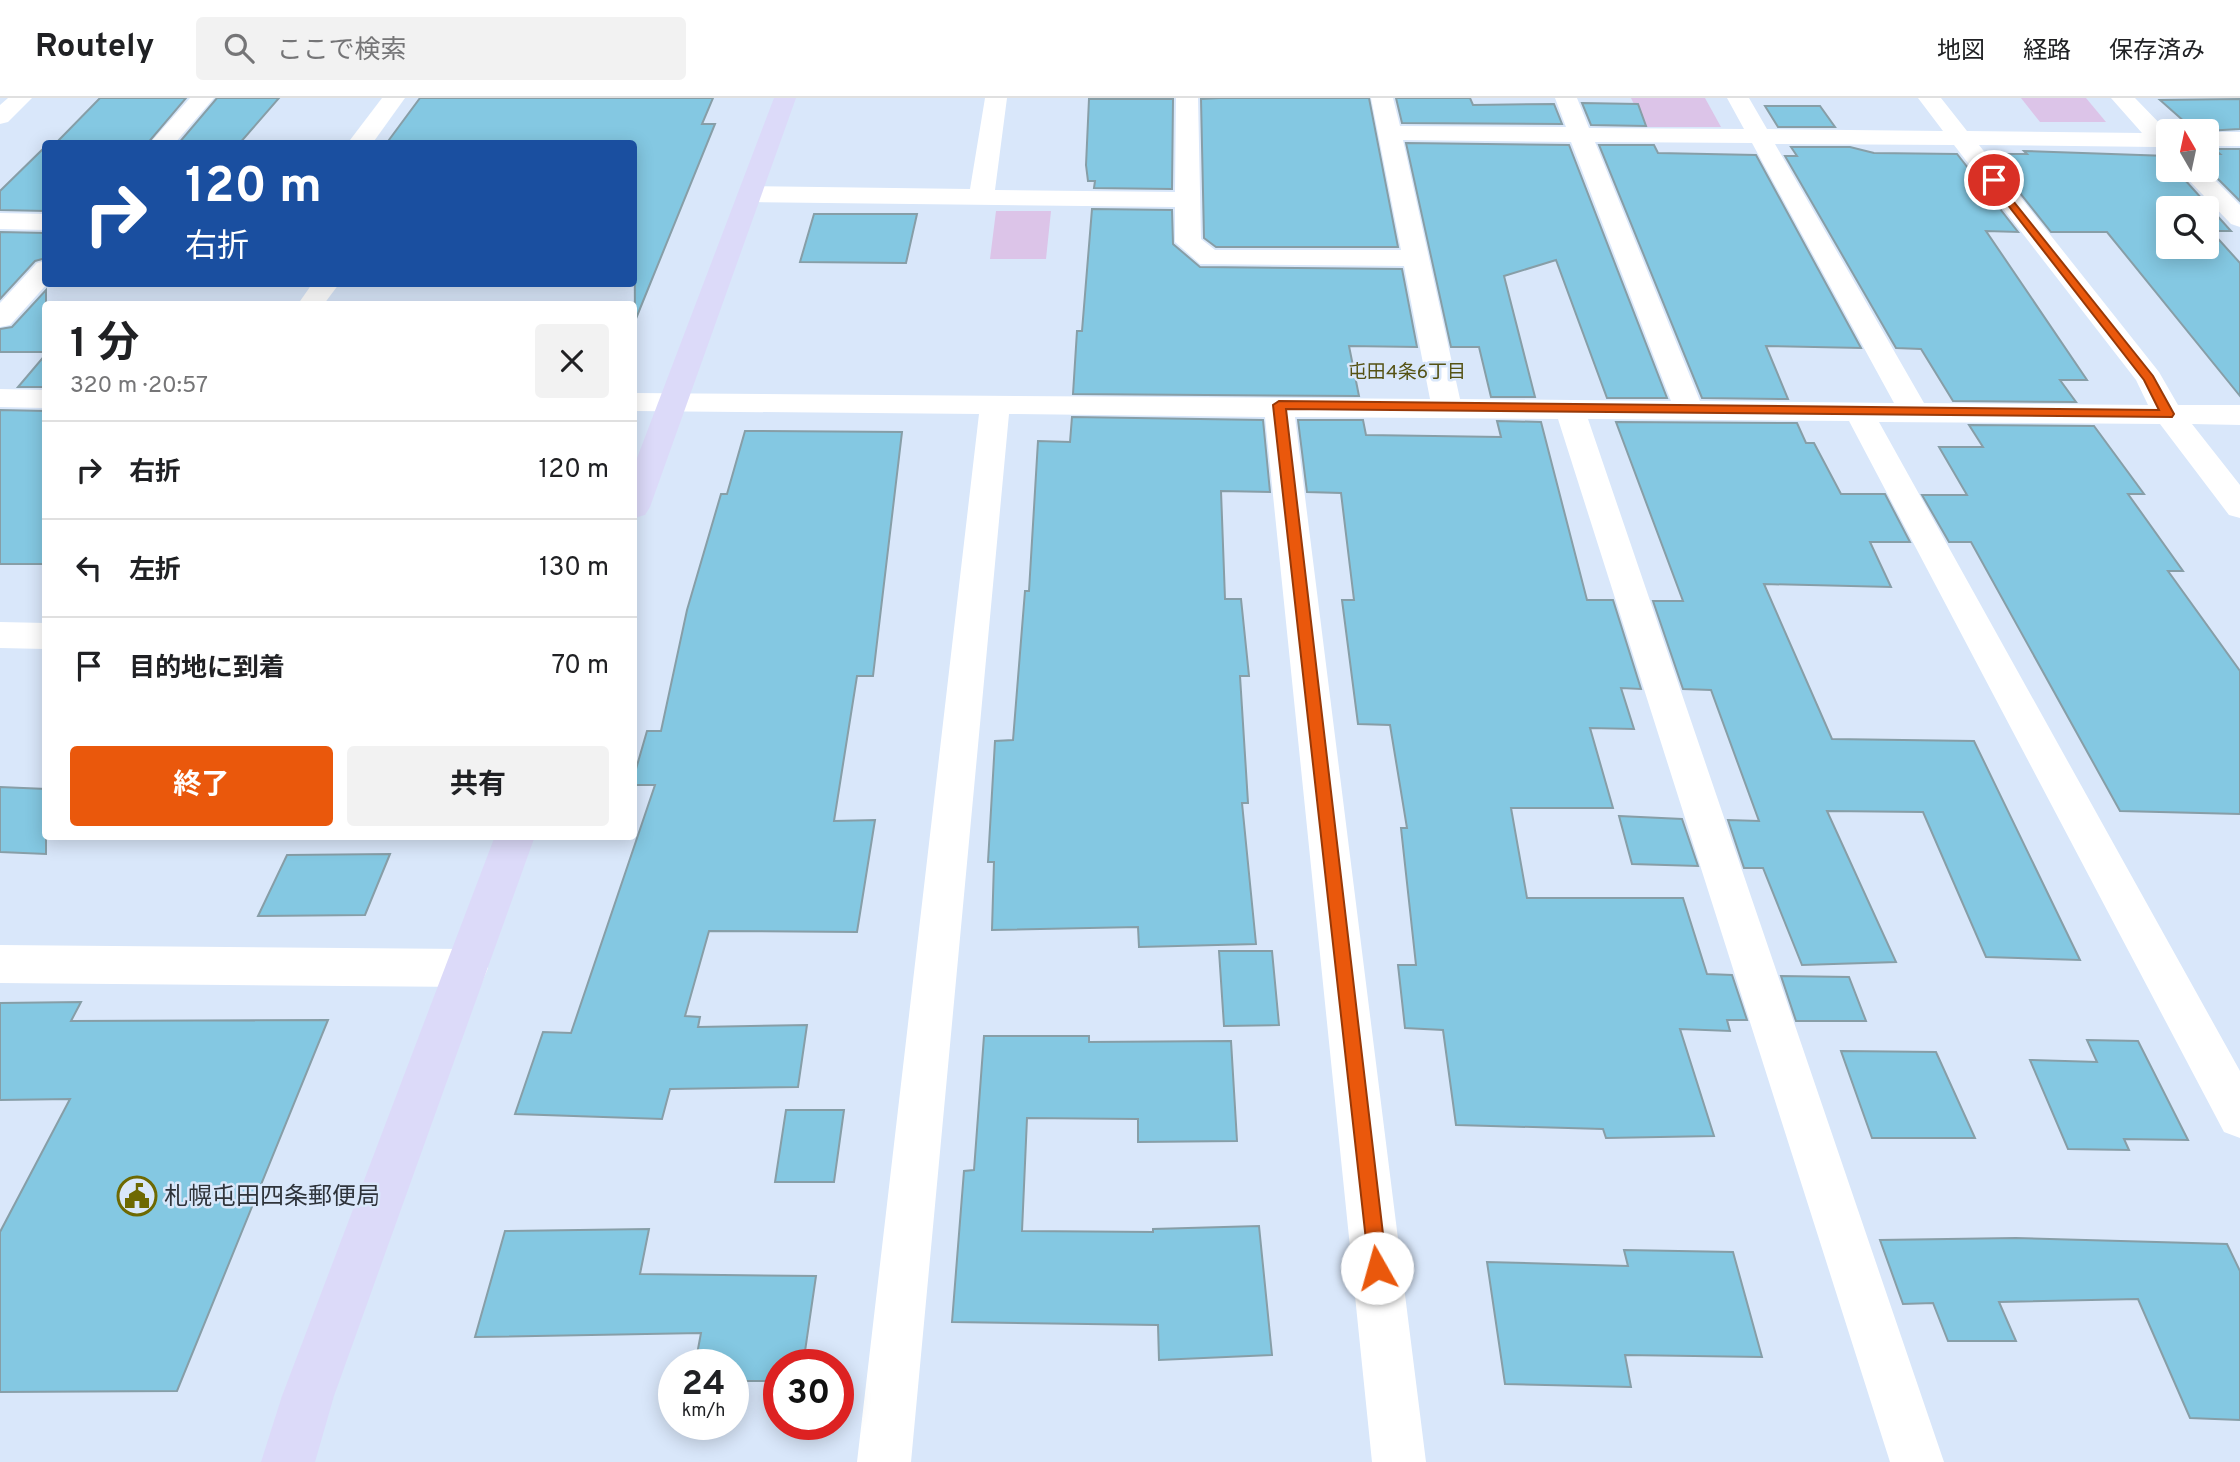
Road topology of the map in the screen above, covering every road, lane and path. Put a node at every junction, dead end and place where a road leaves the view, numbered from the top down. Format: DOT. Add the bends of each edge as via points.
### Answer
graph roads {
  1 [pos="21,98"];
  2 [pos="203,98"];
  3 [pos="394,98"];
  4 [pos="785,98"];
  5 [pos="996,98"];
  6 [pos="1186,98"];
  7 [pos="1382,98"];
  8 [pos="1566,98"];
  9 [pos="1738,98"];
  10 [pos="1929,98"];
  11 [pos="2122,98"];
  12 [pos="0,117"];
  13 [pos="2156,132"];
  14 [pos="1391,133"];
  15 [pos="1582,136"];
  16 [pos="1759,136"];
  17 [pos="1959,136"];
  18 [pos="2219,139"];
  19 [pos="2240,139"];
  20 [pos="165,140"];
  21 [pos="362,140"];
  22 [pos="2156,142"];
  23 [pos="2204,182"];
  24 [pos="751,194"];
  25 [pos="981,197"];
  26 [pos="1188,200"];
  27 [pos="2240,219"];
  28 [pos="0,221"];
  29 [pos="42,222"];
  30 [pos="1413,258"];
  31 [pos="42,273"];
  32 [pos="0,319"];
  33 [pos="0,398"];
  34 [pos="42,399"];
  35 [pos="637,402"];
  36 [pos="671,402"];
  37 [pos="995,404"];
  38 [pos="1279,405"];
  39 [pos="1447,407"];
  40 [pos="1569,408"];
  41 [pos="1689,410"];
  42 [pos="1857,410"];
  43 [pos="1913,410"];
  44 [pos="2168,414"];
  45 [pos="2240,415"];
  46 [pos="637,498"];
  47 [pos="2240,507"];
  48 [pos="0,635"];
  49 [pos="42,636"];
  50 [pos="514,840"];
  51 [pos="0,964"];
  52 [pos="467,968"];
  53 [pos="2240,1116"];
  54 [pos="288,1462"];
  55 [pos="884,1462"];
  56 [pos="1399,1462"];
  57 [pos="1917,1462"];
  1 -- 12 [label="street"];
  2 -- 20 [label="street"];
  3 -- 21 [label="street"];
  4 -- 24 [label="street"];
  5 -- 25 [label="street"];
  6 -- 26 [label="street"];
  7 -- 14 [label="street"];
  8 -- 15 [label="street"];
  9 -- 16 [label="street"];
  10 -- 17 [label="street"];
  11 -- 13 [label="street"];
  14 -- 15 [label="street"];
  14 -- 30 [label="street"];
  15 -- 16 [label="street"];
  15 -- 41 [label="street"];
  16 -- 17 [label="street"];
  16 -- 43 [label="street"];
  17 -- 22 [label="street"];
  17 -- 44 [label="street" via="2149,379"];
  18 -- 19 [label="street"];
  23 -- 27 [label="street"];
  24 -- 25 [label="street"];
  24 -- 36 [label="street"];
  25 -- 26 [label="street"];
  26 -- 30 [label="street" via="1188,242 1209,257"];
  28 -- 29 [label="street"];
  30 -- 39 [label="street"];
  31 -- 32 [label="street"];
  33 -- 34 [label="street"];
  35 -- 36 [label="street"];
  36 -- 37 [label="street"];
  36 -- 46 [label="street"];
  37 -- 38 [label="street"];
  37 -- 55 [label="street"];
  38 -- 39 [label="street"];
  38 -- 56 [label="street"];
  39 -- 40 [label="street"];
  40 -- 41 [label="street"];
  40 -- 57 [label="street"];
  41 -- 42 [label="street"];
  42 -- 43 [label="street"];
  42 -- 53 [label="street"];
  43 -- 44 [label="street"];
  44 -- 45 [label="street"];
  44 -- 47 [label="street"];
  48 -- 49 [label="street"];
  50 -- 52 [label="street"];
  51 -- 52 [label="street"];
  52 -- 54 [label="street" via="308,1396"];
}
